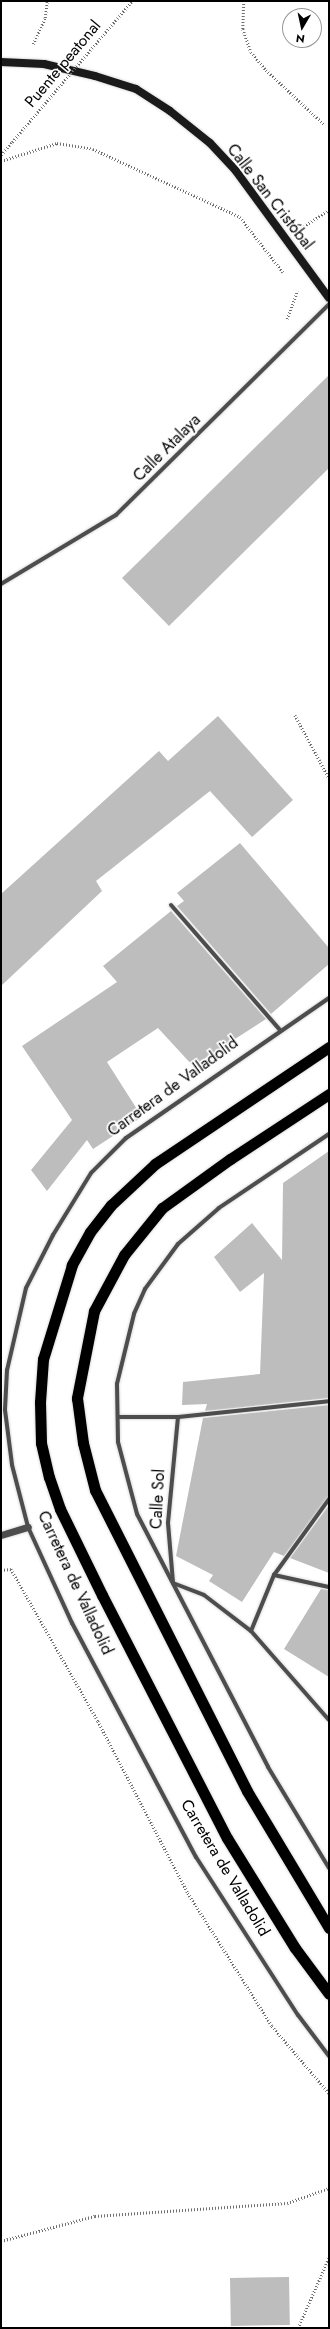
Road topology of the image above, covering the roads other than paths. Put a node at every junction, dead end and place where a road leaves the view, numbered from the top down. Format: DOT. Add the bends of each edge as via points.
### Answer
graph roads {
  1 [pos="1,62"];
  2 [pos="329,298"];
  3 [pos="329,304"];
  4 [pos="1,584"];
  5 [pos="171,905"];
  6 [pos="329,998"];
  7 [pos="280,1030"];
  8 [pos="329,1047"];
  9 [pos="329,1094"];
  10 [pos="329,1134"];
  11 [pos="329,1400"];
  12 [pos="178,1416"];
  13 [pos="118,1417"];
  14 [pos="329,1499"];
  15 [pos="28,1527"];
  16 [pos="1,1535"];
  17 [pos="274,1574"];
  18 [pos="173,1583"];
  19 [pos="329,1587"];
  20 [pos="251,1631"];
  21 [pos="329,1720"];
  22 [pos="329,1868"];
  23 [pos="329,1928"];
  24 [pos="329,1994"];
  25 [pos="329,2056"];
  1 -- 2 [label="main road, Calle San Cristóbal" via="59,68 136,89 170,111 210,143 236,171"];
  3 -- 4 [label="street, Calle Atalaya" via="116,515"];
  5 -- 7 [label="street"];
  6 -- 7 [label="street, Carretera de Valladolid"];
  7 -- 15 [label="street, Carretera de Valladolid" via="126,1138 91,1173 53,1235 26,1288 7,1370 7,1435"];
  8 -- 24 [label="highway, Carretera de Valladolid" via="155,1164 111,1205 90,1232 72,1265 43,1359 40,1402 41,1443 49,1477 60,1509 98,1588 228,1838 295,1948"];
  9 -- 23 [label="highway" via="230,1158 162,1208 134,1243 94,1311 77,1398 83,1443 95,1490 247,1791"];
  10 -- 13 [label="street" via="220,1208 165,1261 145,1289 131,1320 117,1384"];
  11 -- 12 [label="street"];
  12 -- 13 [label="street"];
  12 -- 18 [label="street, Calle Sol" via="168,1523"];
  13 -- 18 [label="street" via="123,1472 137,1514"];
  14 -- 17 [label="street"];
  15 -- 16 [label="street"];
  15 -- 25 [label="street, Carretera de Valladolid" via="72,1623 196,1857 298,2015"];
  17 -- 19 [label="street"];
  17 -- 20 [label="street"];
  18 -- 20 [label="street" via="204,1594"];
  18 -- 22 [label="street" via="268,1767"];
  20 -- 21 [label="street"];
}
